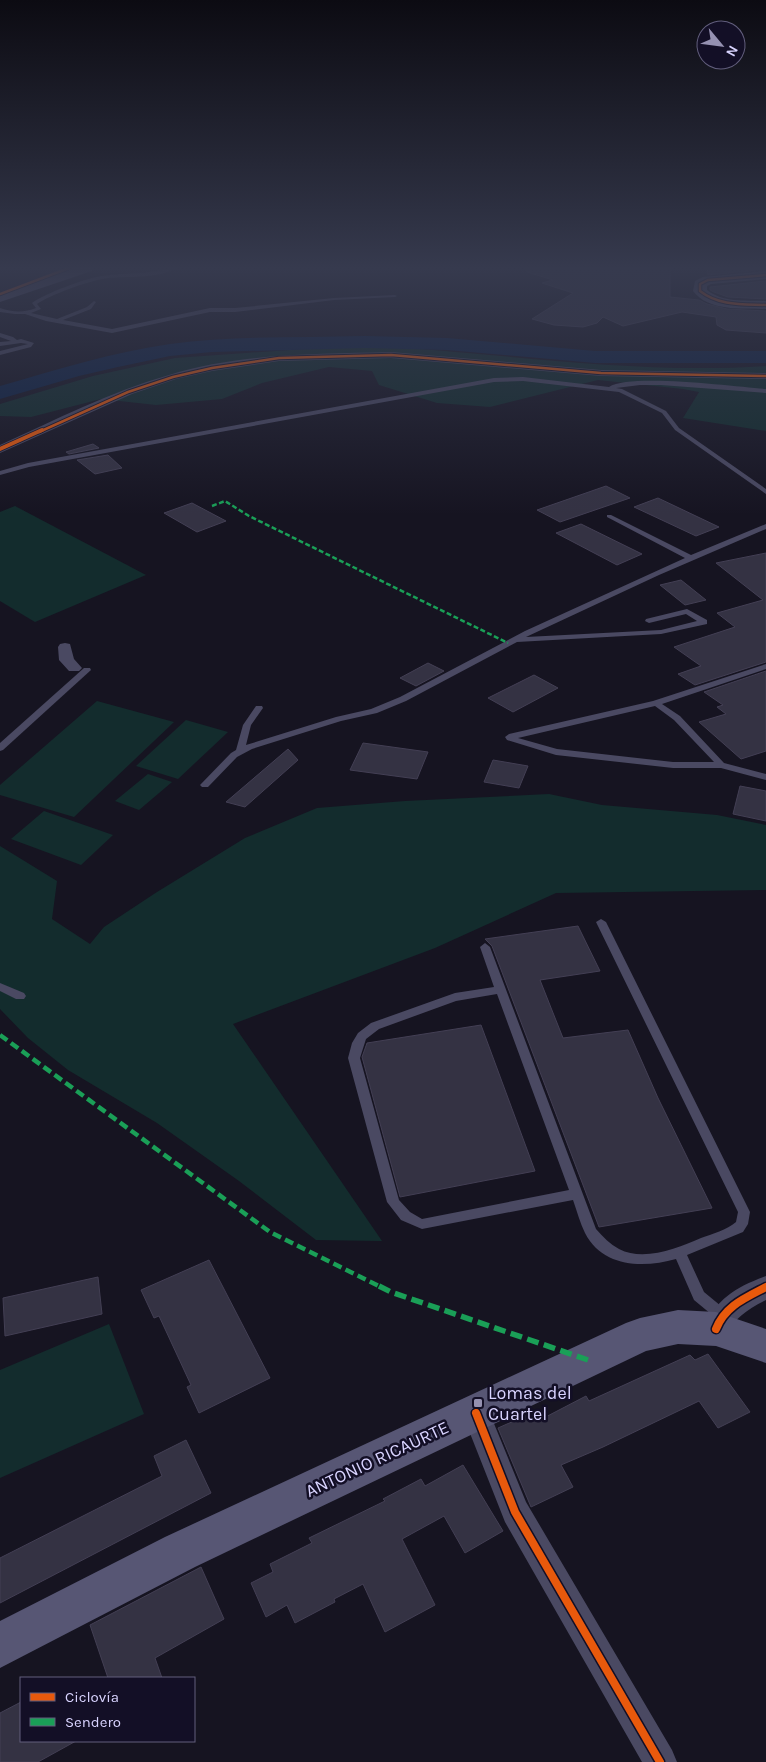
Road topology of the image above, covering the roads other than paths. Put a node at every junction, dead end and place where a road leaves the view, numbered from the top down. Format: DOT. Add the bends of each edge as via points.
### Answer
graph roads {
  1 [pos="766,376"];
  2 [pos="610,389"];
  3 [pos="766,391"];
  4 [pos="0,449"];
  5 [pos="0,473"];
  6 [pos="766,492"];
  7 [pos="609,516"];
  8 [pos="766,526"];
  9 [pos="690,558"];
  10 [pos="649,621"];
  11 [pos="514,640"];
  12 [pos="65,646"];
  13 [pos="766,666"];
  14 [pos="80,669"];
  15 [pos="656,703"];
  16 [pos="259,708"];
  17 [pos="0,748"];
  18 [pos="240,752"];
  19 [pos="721,765"];
  20 [pos="766,777"];
  21 [pos="205,785"];
  22 [pos="601,922"];
  23 [pos="485,947"];
  24 [pos="0,986"];
  25 [pos="501,990"];
  26 [pos="20,996"];
  27 [pos="578,1194"];
  28 [pos="680,1254"];
  29 [pos="766,1287"];
  30 [pos="719,1322"];
  31 [pos="766,1346"];
  32 [pos="476,1413"];
  33 [pos="0,1645"];
  34 [pos="660,1762"];
  1 -- 4 [label="street" via="592,372 391,355 279,358 173,377 137,389"];
  2 -- 3 [label="lane" via="623,384 668,384"];
  2 -- 5 [label="lane" via="523,379 494,380"];
  2 -- 6 [label="lane" via="620,390 664,412 676,429"];
  7 -- 9 [label="lane"];
  8 -- 9 [label="lane"];
  9 -- 11 [label="lane"];
  10 -- 11 [label="lane" via="687,611 704,622 661,632"];
  11 -- 18 [label="lane" via="374,711 339,719"];
  12 -- 14 [label="street" via="67,660"];
  13 -- 15 [label="lane"];
  14 -- 17 [label="lane"];
  15 -- 19 [label="lane" via="677,718"];
  15 -- 19 [label="lane" via="509,737 556,752 673,765"];
  16 -- 18 [label="lane" via="247,725"];
  18 -- 21 [label="lane"];
  19 -- 20 [label="lane"];
  22 -- 28 [label="lane" via="744,1212 738,1228"];
  23 -- 25 [label="lane"];
  24 -- 26 [label="lane"];
  25 -- 27 [label="lane"];
  25 -- 27 [label="lane" via="454,997 375,1026 358,1043 354,1058 393,1202 406,1217 422,1224"];
  27 -- 28 [label="lane" via="591,1232 613,1254 639,1260"];
  28 -- 30 [label="lane" via="698,1296"];
  29 -- 30 [label="street" via="730,1307"];
  30 -- 31 [label="main road, ANTONIO RICAURTE"];
  30 -- 32 [label="main road, ANTONIO RICAURTE" via="640,1335"];
  32 -- 33 [label="main road, ANTONIO RICAURTE" via="180,1552"];
  32 -- 34 [label="street" via="515,1512"];
}
